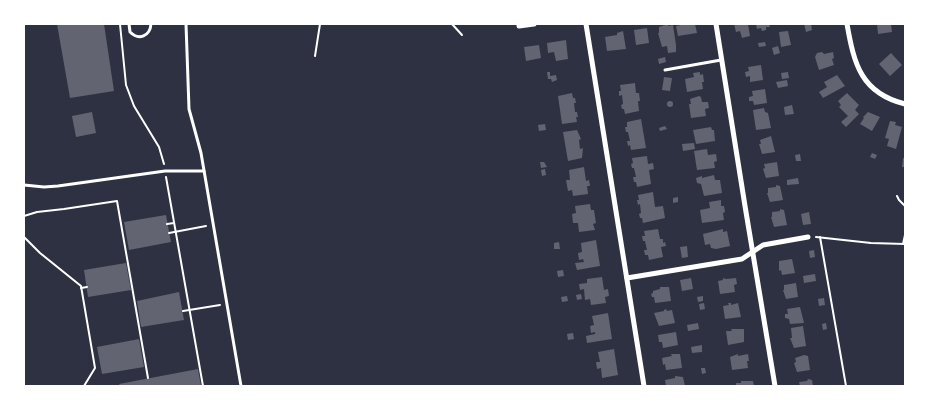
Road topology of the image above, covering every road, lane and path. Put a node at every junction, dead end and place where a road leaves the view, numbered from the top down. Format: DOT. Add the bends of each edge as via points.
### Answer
graph roads {
  1 [pos="120,24"];
  2 [pos="128,24"];
  3 [pos="151,24"];
  4 [pos="186,24"];
  5 [pos="320,24"];
  6 [pos="452,24"];
  7 [pos="534,24"];
  8 [pos="586,24"];
  9 [pos="716,24"];
  10 [pos="848,24"];
  11 [pos="519,26"];
  12 [pos="462,36"];
  13 [pos="315,56"];
  14 [pos="722,60"];
  15 [pos="665,70"];
  16 [pos="905,104"];
  17 [pos="164,166"];
  18 [pos="204,171"];
  19 [pos="166,177"];
  20 [pos="24,185"];
  21 [pos="897,196"];
  22 [pos="905,206"];
  23 [pos="24,216"];
  24 [pos="174,223"];
  25 [pos="168,224"];
  26 [pos="208,226"];
  27 [pos="176,232"];
  28 [pos="169,233"];
  29 [pos="905,235"];
  30 [pos="24,237"];
  31 [pos="808,237"];
  32 [pos="820,237"];
  33 [pos="904,244"];
  34 [pos="753,252"];
  35 [pos="627,278"];
  36 [pos="87,287"];
  37 [pos="81,288"];
  38 [pos="222,305"];
  39 [pos="183,311"];
  40 [pos="148,378"];
  41 [pos="85,386"];
  42 [pos="203,386"];
  43 [pos="241,386"];
  44 [pos="644,386"];
  45 [pos="775,386"];
  46 [pos="846,386"];
  1 -- 17 [label="path" via="126,85 134,106 159,148"];
  2 -- 3 [label="lane" via="130,32 140,37 148,34"];
  4 -- 18 [label="lane" via="188,109"];
  5 -- 13 [label="path"];
  6 -- 12 [label="path"];
  7 -- 11 [label="street"];
  8 -- 35 [label="street"];
  9 -- 14 [label="street"];
  10 -- 16 [label="street" via="853,56 862,76 883,96"];
  14 -- 15 [label="lane"];
  14 -- 34 [label="street"];
  18 -- 20 [label="lane" via="165,171 58,186"];
  18 -- 43 [label="lane"];
  19 -- 24 [label="path"];
  21 -- 22 [label="path"];
  23 -- 40 [label="path" via="117,201"];
  24 -- 25 [label="path"];
  24 -- 27 [label="path"];
  26 -- 27 [label="path"];
  27 -- 28 [label="path"];
  27 -- 42 [label="path"];
  29 -- 33 [label="path"];
  30 -- 37 [label="path"];
  31 -- 32 [label="path"];
  31 -- 34 [label="street" via="763,245"];
  32 -- 33 [label="path"];
  32 -- 46 [label="path"];
  34 -- 35 [label="street" via="742,259"];
  34 -- 45 [label="street"];
  35 -- 44 [label="street"];
  36 -- 37 [label="path"];
  37 -- 41 [label="path" via="95,368"];
  38 -- 39 [label="path"];
}
